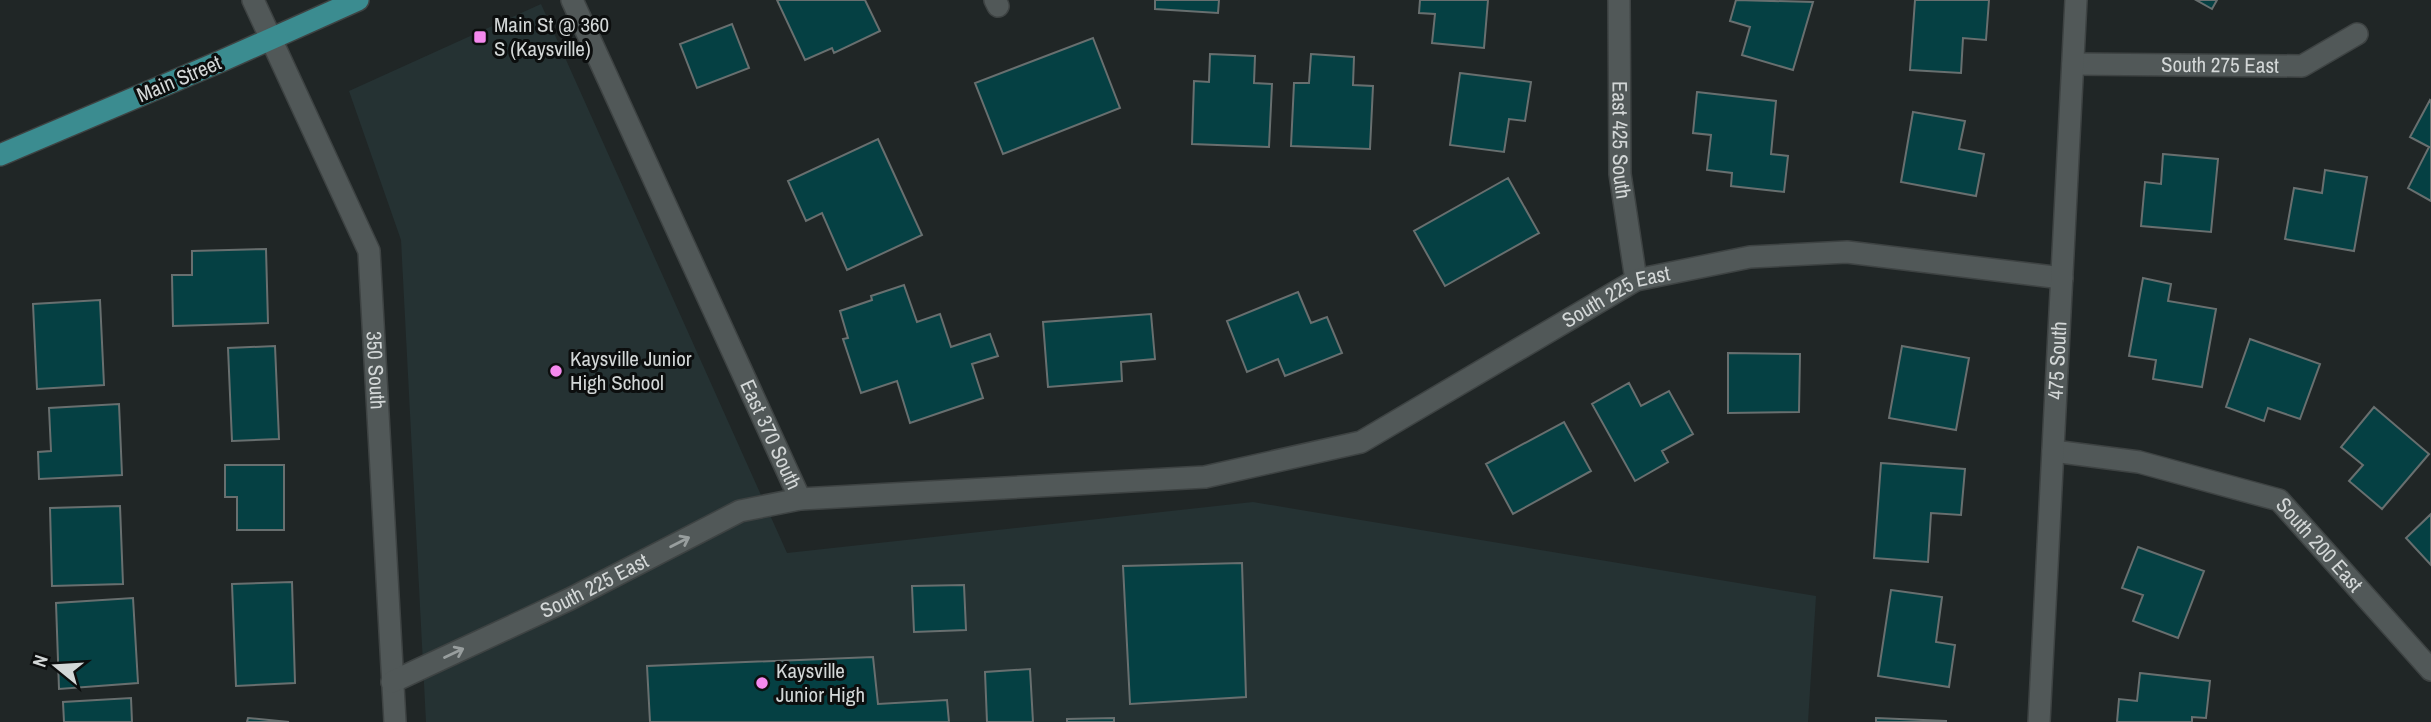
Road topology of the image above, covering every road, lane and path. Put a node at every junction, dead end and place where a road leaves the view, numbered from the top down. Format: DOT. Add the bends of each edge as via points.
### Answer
graph roads {
  1 [pos="253,0"];
  2 [pos="358,0"];
  3 [pos="572,0"];
  4 [pos="1619,0"];
  5 [pos="2076,0"];
  6 [pos="2357,34"];
  7 [pos="270,40"];
  8 [pos="2073,64"];
  9 [pos="0,155"];
  10 [pos="2062,278"];
  11 [pos="1636,280"];
  12 [pos="2053,451"];
  13 [pos="1205,477"];
  14 [pos="800,499"];
  15 [pos="2431,670"];
  16 [pos="392,682"];
  17 [pos="395,722"];
  18 [pos="2039,722"];
  1 -- 7 [label="street, 350 South"];
  2 -- 7 [label="main road, Main Street"];
  3 -- 14 [label="street, East 370 South"];
  4 -- 11 [label="street, East 425 South" via="1620,174"];
  5 -- 8 [label="street, 475 South"];
  6 -- 8 [label="street, South 275 East" via="2302,66"];
  7 -- 9 [label="main road, Main Street"];
  7 -- 16 [label="street, 350 South" via="369,251"];
  8 -- 10 [label="street, 475 South"];
  10 -- 11 [label="street, South 225 East" via="1847,252 1750,257"];
  10 -- 12 [label="street, 475 South"];
  11 -- 13 [label="street, South 225 East" via="1361,442"];
  12 -- 15 [label="street, South 200 East" via="2138,462 2279,500"];
  12 -- 18 [label="street, 475 South"];
  13 -- 14 [label="street, East 370 South"];
  16 -- 14 [label="street, South 225 East, one-way" via="570,599 740,511"];
  16 -- 17 [label="street, 350 South"];
}
